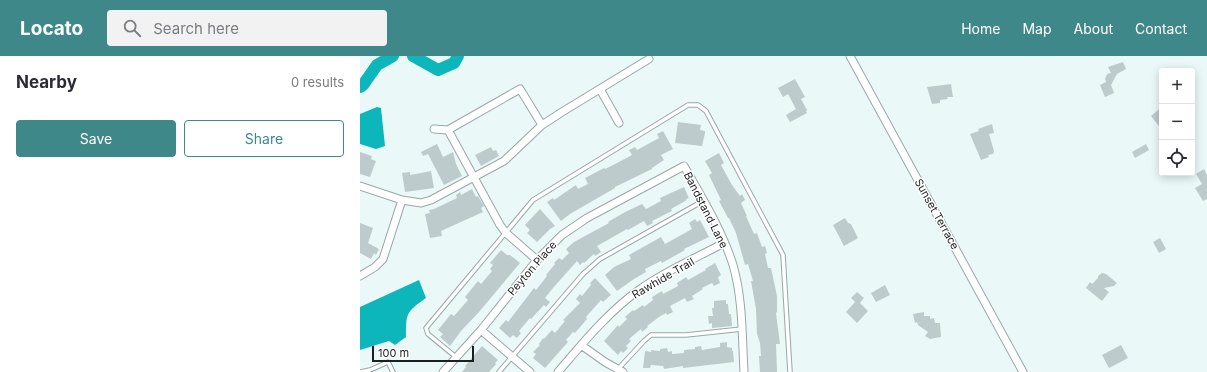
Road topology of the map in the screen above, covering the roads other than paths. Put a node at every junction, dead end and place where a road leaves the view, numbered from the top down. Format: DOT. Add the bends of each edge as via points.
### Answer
graph roads {
  1 [pos="850,56"];
  2 [pos="649,59"];
  3 [pos="600,89"];
  4 [pos="620,123"];
  5 [pos="542,125"];
  6 [pos="434,129"];
  7 [pos="448,130"];
  8 [pos="684,166"];
  9 [pos="473,177"];
  10 [pos="360,186"];
  11 [pos="402,200"];
  12 [pos="704,201"];
  13 [pos="506,233"];
  14 [pos="724,243"];
  15 [pos="537,260"];
  16 [pos="360,276"];
  17 [pos="742,329"];
  18 [pos="481,330"];
  19 [pos="581,345"];
  20 [pos="512,356"];
  21 [pos="456,357"];
  22 [pos="620,370"];
  23 [pos="360,372"];
  24 [pos="393,372"];
  25 [pos="443,372"];
  26 [pos="499,372"];
  27 [pos="530,372"];
  28 [pos="558,372"];
  29 [pos="744,372"];
  30 [pos="790,372"];
  31 [pos="1023,372"];
  1 -- 31 [label="street, Sunset Terrace"];
  2 -- 3 [label="street"];
  3 -- 4 [label="street"];
  3 -- 5 [label="street"];
  5 -- 7 [label="street" via="520,86"];
  5 -- 9 [label="street" via="504,161"];
  6 -- 7 [label="street"];
  7 -- 9 [label="street"];
  8 -- 12 [label="street, Bandstand Lane"];
  8 -- 15 [label="street, Peyton Place" via="587,218 562,235"];
  9 -- 11 [label="street" via="431,200 421,203"];
  9 -- 13 [label="street"];
  10 -- 11 [label="street"];
  11 -- 16 [label="street" via="383,259 375,268"];
  12 -- 14 [label="street, Bandstand Lane"];
  12 -- 20 [label="lane" via="600,259 583,274"];
  13 -- 15 [label="street"];
  13 -- 21 [label="lane" via="426,328 428,334"];
  13 -- 30 [label="lane" via="533,200 688,105 698,105 706,111 783,255"];
  14 -- 17 [label="street, Bandstand Lane" via="733,266"];
  14 -- 19 [label="street, Rawhide Trail" via="640,289 622,303"];
  15 -- 18 [label="street, Peyton Place"];
  17 -- 22 [label="lane" via="686,335 651,335"];
  17 -- 29 [label="street, Bandstand Lane"];
  18 -- 20 [label="street"];
  18 -- 21 [label="street, Peyton Place"];
  19 -- 22 [label="street"];
  19 -- 28 [label="street, Rawhide Trail"];
  20 -- 26 [label="lane"];
  20 -- 27 [label="street"];
  21 -- 25 [label="street, Peyton Place"];
  23 -- 24 [label="lane" via="388,362"];
}
